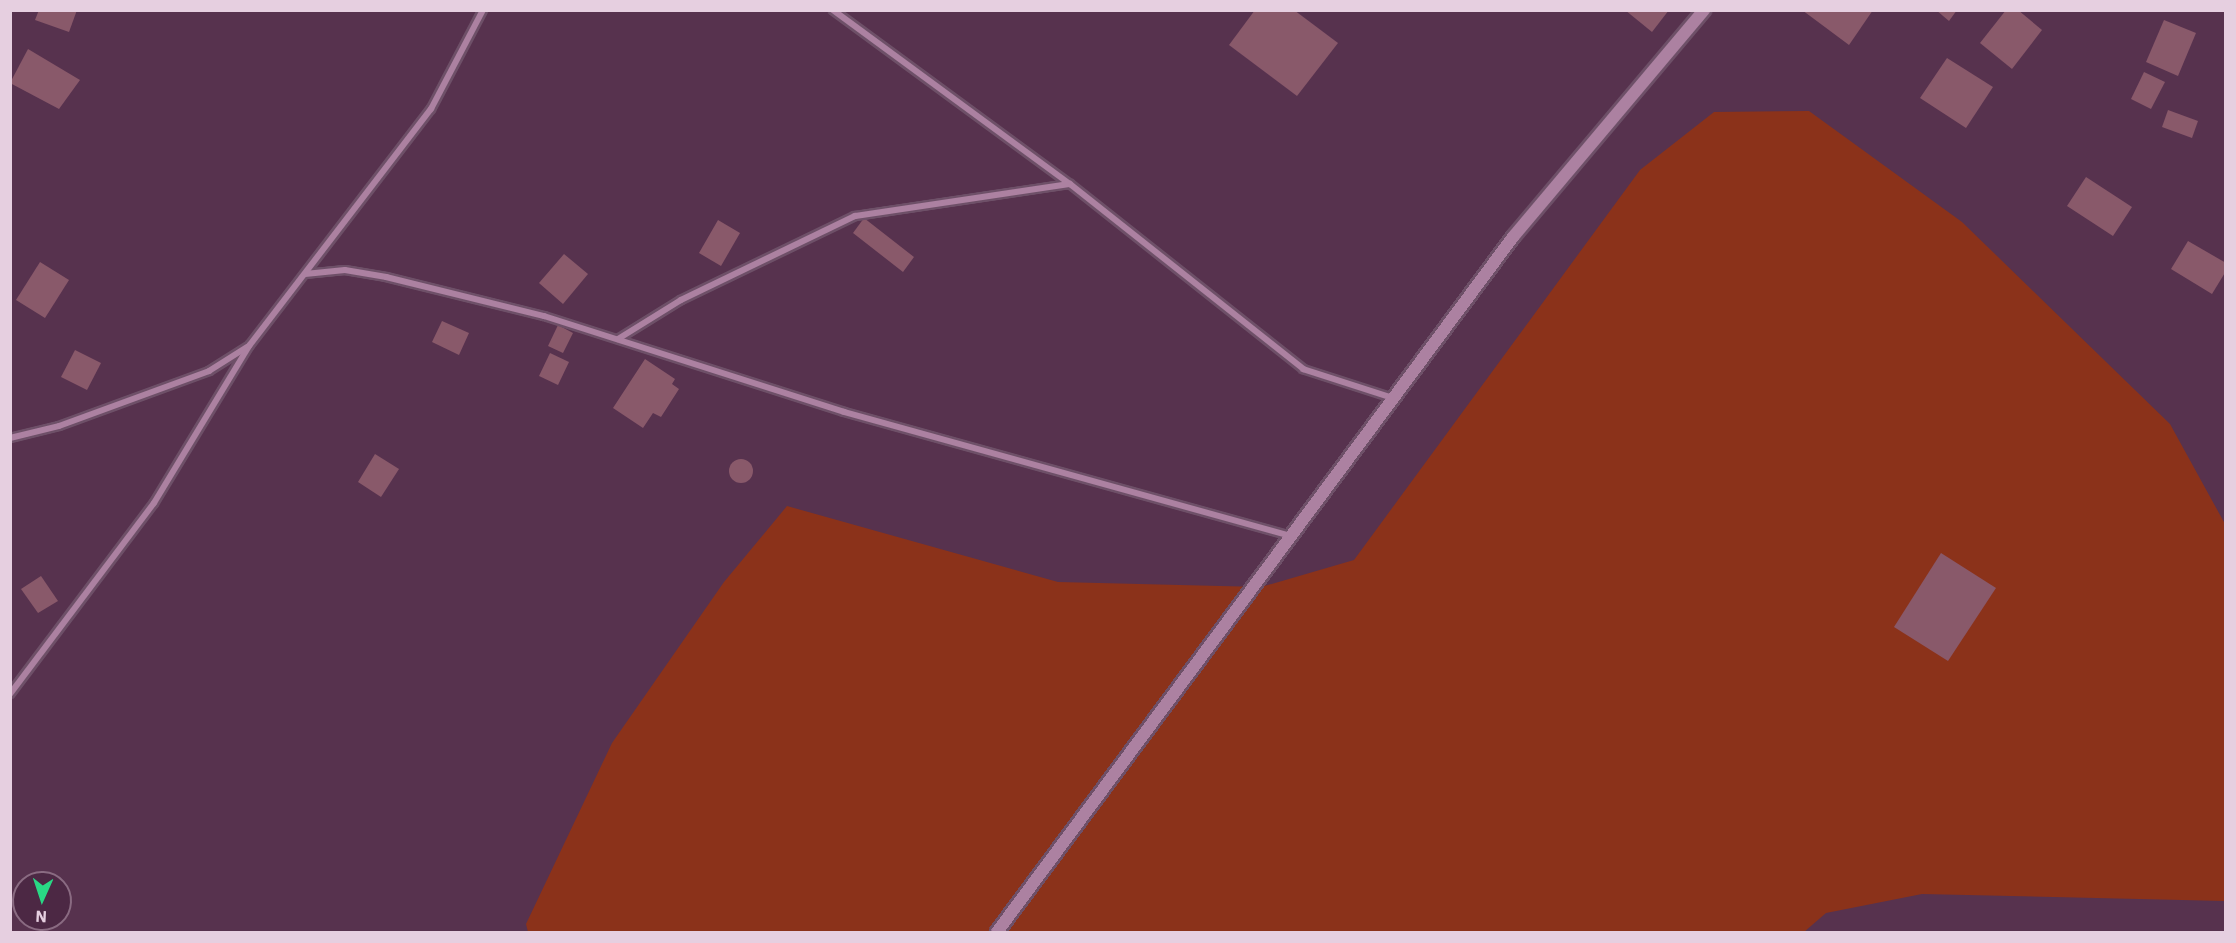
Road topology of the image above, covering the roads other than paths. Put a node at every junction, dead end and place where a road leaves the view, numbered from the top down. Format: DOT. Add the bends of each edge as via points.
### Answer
graph roads {
  1 [pos="483,10"];
  2 [pos="833,10"];
  3 [pos="1704,10"];
  4 [pos="1070,184"];
  5 [pos="305,274"];
  6 [pos="618,339"];
  7 [pos="249,346"];
  8 [pos="1393,398"];
  9 [pos="10,438"];
  10 [pos="1291,536"];
  11 [pos="10,694"];
  12 [pos="997,933"];
  1 -- 5 [label="street" via="431,109"];
  2 -- 4 [label="street"];
  3 -- 8 [label="main road" via="1513,237"];
  4 -- 6 [label="street" via="855,216 681,300"];
  4 -- 8 [label="street" via="1304,369"];
  5 -- 6 [label="street" via="345,270 386,277 544,316"];
  5 -- 7 [label="street"];
  6 -- 10 [label="street" via="844,412"];
  7 -- 9 [label="street" via="209,371 59,426"];
  7 -- 11 [label="street" via="154,503"];
  8 -- 10 [label="main road"];
  10 -- 12 [label="main road"];
}
